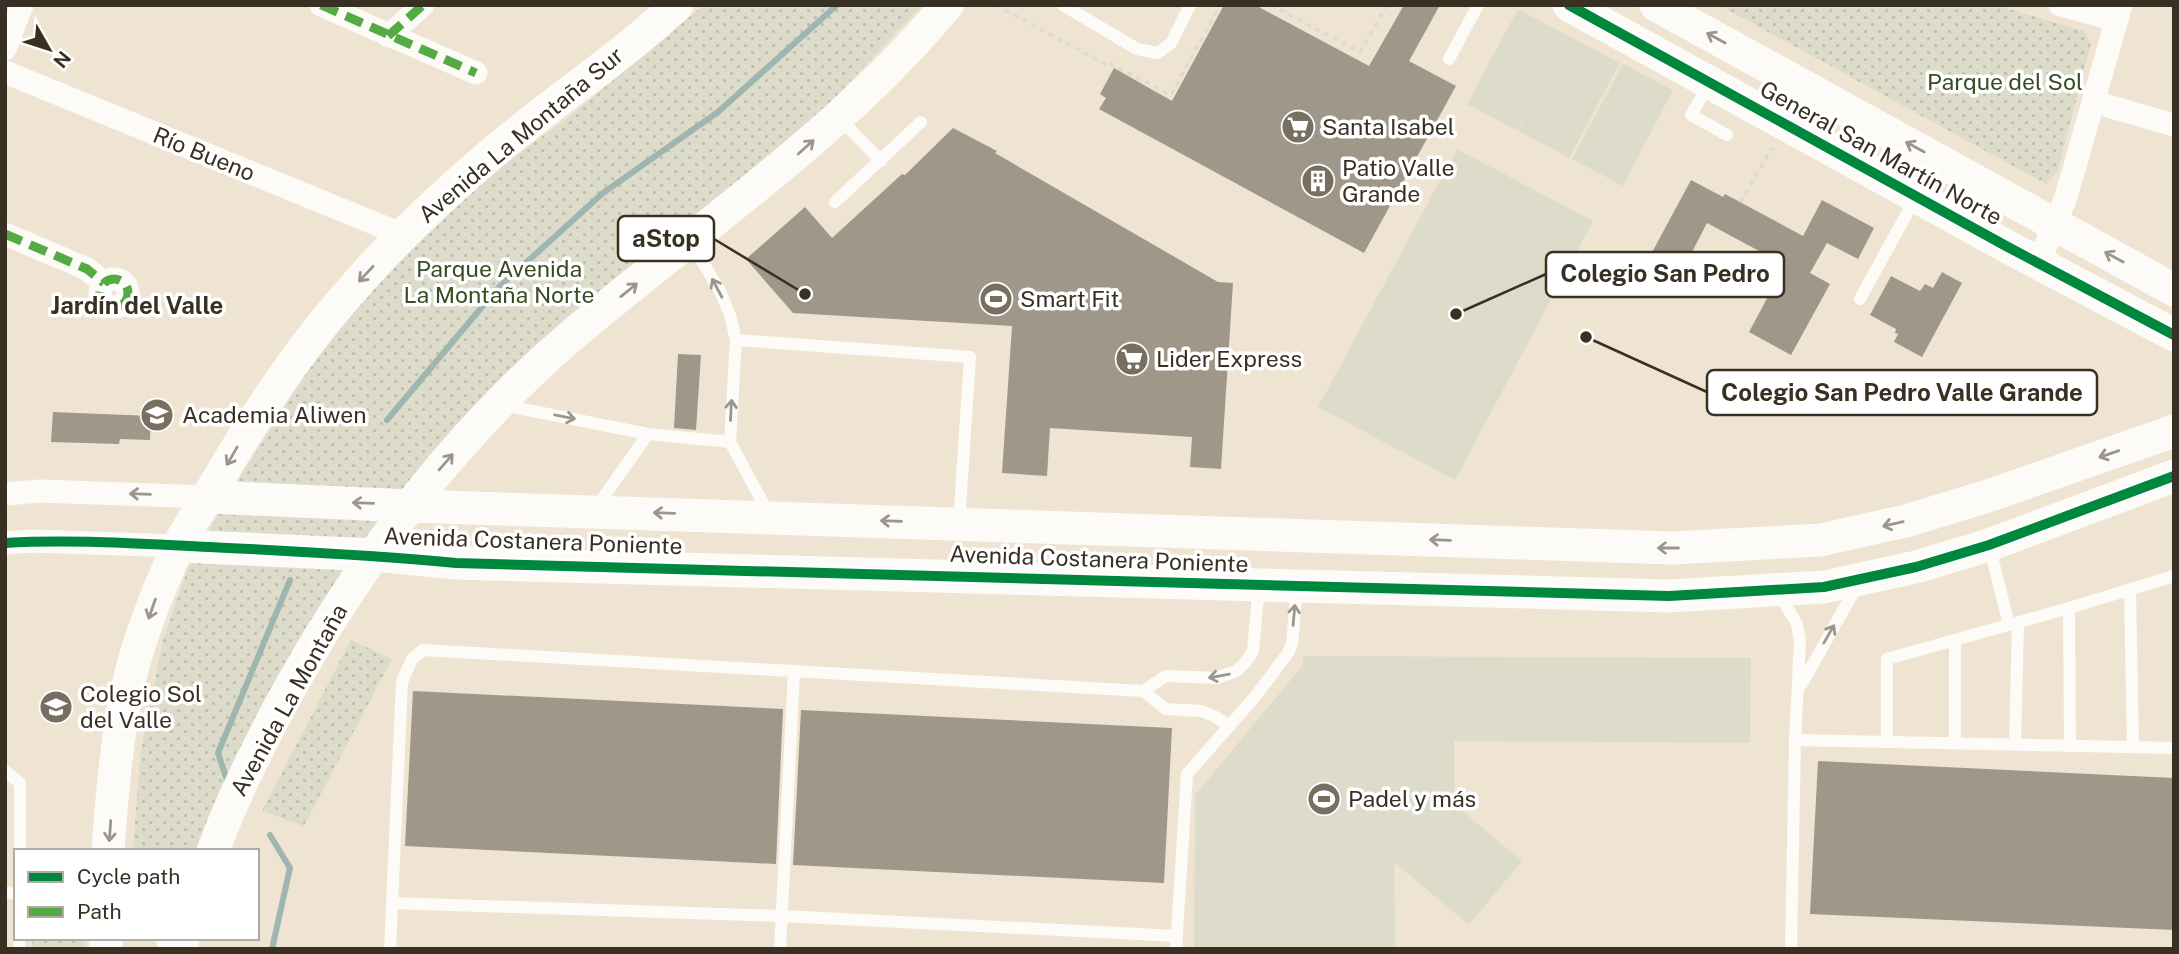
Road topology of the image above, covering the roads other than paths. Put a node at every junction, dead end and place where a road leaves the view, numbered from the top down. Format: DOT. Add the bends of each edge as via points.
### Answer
graph roads {
  1 [pos="22,5"];
  2 [pos="321,5"];
  3 [pos="423,5"];
  4 [pos="677,5"];
  5 [pos="947,5"];
  6 [pos="1063,5"];
  7 [pos="1190,5"];
  8 [pos="1478,5"];
  9 [pos="1569,5"];
  10 [pos="1656,5"];
  11 [pos="2060,5"];
  12 [pos="2119,13"];
  13 [pos="388,36"];
  14 [pos="5,49"];
  15 [pos="1449,59"];
  16 [pos="5,72"];
  17 [pos="476,73"];
  18 [pos="1709,83"];
  19 [pos="2094,102"];
  20 [pos="839,117"];
  21 [pos="921,122"];
  22 [pos="2174,125"];
  23 [pos="1727,135"];
  24 [pos="881,161"];
  25 [pos="1916,197"];
  26 [pos="835,202"];
  27 [pos="2056,225"];
  28 [pos="5,234"];
  29 [pos="403,235"];
  30 [pos="689,241"];
  31 [pos="2038,264"];
  32 [pos="104,282"];
  33 [pos="2174,290"];
  34 [pos="1860,299"];
  35 [pos="2174,335"];
  36 [pos="736,340"];
  37 [pos="498,404"];
  38 [pos="2173,432"];
  39 [pos="648,434"];
  40 [pos="730,442"];
  41 [pos="2174,476"];
  42 [pos="5,494"];
  43 [pos="208,497"];
  44 [pos="410,506"];
  45 [pos="595,511"];
  46 [pos="771,517"];
  47 [pos="959,523"];
  48 [pos="5,543"];
  49 [pos="1989,545"];
  50 [pos="179,546"];
  51 [pos="375,555"];
  52 [pos="2174,576"];
  53 [pos="1861,579"];
  54 [pos="1259,585"];
  55 [pos="1297,586"];
  56 [pos="1777,590"];
  57 [pos="2130,590"];
  58 [pos="2069,608"];
  59 [pos="2014,624"];
  60 [pos="1955,640"];
  61 [pos="794,671"];
  62 [pos="1798,690"];
  63 [pos="1143,691"];
  64 [pos="1229,726"];
  65 [pos="1795,740"];
  66 [pos="1887,742"];
  67 [pos="1955,743"];
  68 [pos="2015,745"];
  69 [pos="2070,746"];
  70 [pos="2133,747"];
  71 [pos="2174,748"];
  72 [pos="5,771"];
  73 [pos="20,849"];
  74 [pos="108,849"];
  75 [pos="214,849"];
  76 [pos="392,903"];
  77 [pos="782,916"];
  78 [pos="1177,943"];
  79 [pos="390,949"];
  80 [pos="780,949"];
  81 [pos="1791,949"];
  1 -- 14 [label="street"];
  2 -- 13 [label="street"];
  3 -- 13 [label="street"];
  4 -- 29 [label="street, Avenida La Montaña Sur" via="484,160"];
  5 -- 20 [label="street, Avenida La Montaña"];
  6 -- 7 [label="lane" via="1137,49 1158,53 1171,43"];
  8 -- 15 [label="lane"];
  9 -- 18 [label="street, General San Martín Norte"];
  27 -- 10 [label="street, General San Martín Norte, one-way"];
  11 -- 12 [label="street"];
  12 -- 19 [label="street"];
  13 -- 17 [label="street"];
  16 -- 29 [label="street, Río Bueno"];
  18 -- 23 [label="lane" via="1692,116"];
  18 -- 25 [label="street, General San Martín Norte"];
  19 -- 22 [label="street"];
  19 -- 27 [label="street"];
  20 -- 24 [label="lane"];
  30 -- 20 [label="street, Avenida La Montaña, one-way"];
  21 -- 24 [label="lane"];
  24 -- 26 [label="lane"];
  25 -- 31 [label="street, General San Martín Norte"];
  25 -- 34 [label="lane"];
  27 -- 31 [label="street"];
  33 -- 27 [label="street, General San Martín Norte, one-way"];
  28 -- 32 [label="street" via="87,269"];
  29 -- 43 [label="street, Avenida La Montaña Sur, one-way" via="308,343"];
  36 -- 30 [label="lane, one-way" via="719,289"];
  37 -- 30 [label="street, Avenida La Montaña, one-way"];
  31 -- 35 [label="street, General San Martín Norte"];
  40 -- 36 [label="lane, one-way"];
  36 -- 47 [label="lane" via="970,357"];
  37 -- 39 [label="lane, one-way"];
  44 -- 37 [label="street, Avenida La Montaña, one-way"];
  38 -- 47 [label="street, Avenida Costanera Poniente, one-way" via="1988,496 1820,541 1672,548"];
  39 -- 40 [label="lane"];
  39 -- 45 [label="lane"];
  40 -- 46 [label="lane"];
  41 -- 49 [label="street, Avenida Costanera Poniente"];
  43 -- 42 [label="street, Avenida Costanera Poniente, one-way" via="40,491"];
  44 -- 43 [label="street, Avenida Costanera Poniente, one-way"];
  43 -- 50 [label="street, Avenida La Montaña Sur"];
  44 -- 45 [label="street, Avenida Costanera Poniente"];
  44 -- 51 [label="street, Avenida La Montaña"];
  46 -- 45 [label="street, Avenida Costanera Poniente, one-way"];
  47 -- 46 [label="street, Avenida Costanera Poniente, one-way"];
  48 -- 50 [label="street, Avenida Costanera Poniente"];
  49 -- 53 [label="street, Avenida Costanera Poniente"];
  49 -- 59 [label="lane"];
  50 -- 51 [label="street, Avenida Costanera Poniente"];
  50 -- 74 [label="street, one-way" via="131,675 120,725"];
  51 -- 54 [label="street, Avenida Costanera Poniente" via="456,563"];
  51 -- 75 [label="street, Avenida La Montaña" via="303,664 260,743"];
  52 -- 57 [label="lane"];
  53 -- 56 [label="street, Avenida Costanera Poniente"];
  62 -- 53 [label="lane, one-way"];
  54 -- 55 [label="street, Avenida Costanera Poniente"];
  54 -- 63 [label="lane, one-way" via="1253,651 1244,664 1217,678 1166,676"];
  55 -- 56 [label="street, Avenida Costanera Poniente" via="1669,596"];
  64 -- 55 [label="lane, one-way" via="1291,649"];
  56 -- 62 [label="lane" via="1797,624"];
  57 -- 58 [label="lane"];
  57 -- 70 [label="lane"];
  58 -- 59 [label="lane"];
  58 -- 69 [label="lane"];
  59 -- 60 [label="lane"];
  59 -- 68 [label="lane"];
  60 -- 66 [label="lane" via="1887,659"];
  60 -- 67 [label="lane"];
  61 -- 63 [label="lane"];
  61 -- 76 [label="lane" via="423,650 412,659 402,682"];
  61 -- 77 [label="lane"];
  62 -- 65 [label="lane"];
  63 -- 64 [label="lane" via="1166,709 1201,711"];
  64 -- 78 [label="lane" via="1186,778"];
  65 -- 66 [label="lane"];
  65 -- 81 [label="lane"];
  66 -- 67 [label="lane"];
  67 -- 68 [label="lane"];
  68 -- 69 [label="lane"];
  69 -- 70 [label="lane"];
  70 -- 71 [label="lane"];
  72 -- 73 [label="lane" via="20,783"];
  76 -- 77 [label="lane"];
  76 -- 79 [label="lane"];
  77 -- 78 [label="lane"];
  77 -- 80 [label="lane"];
}
